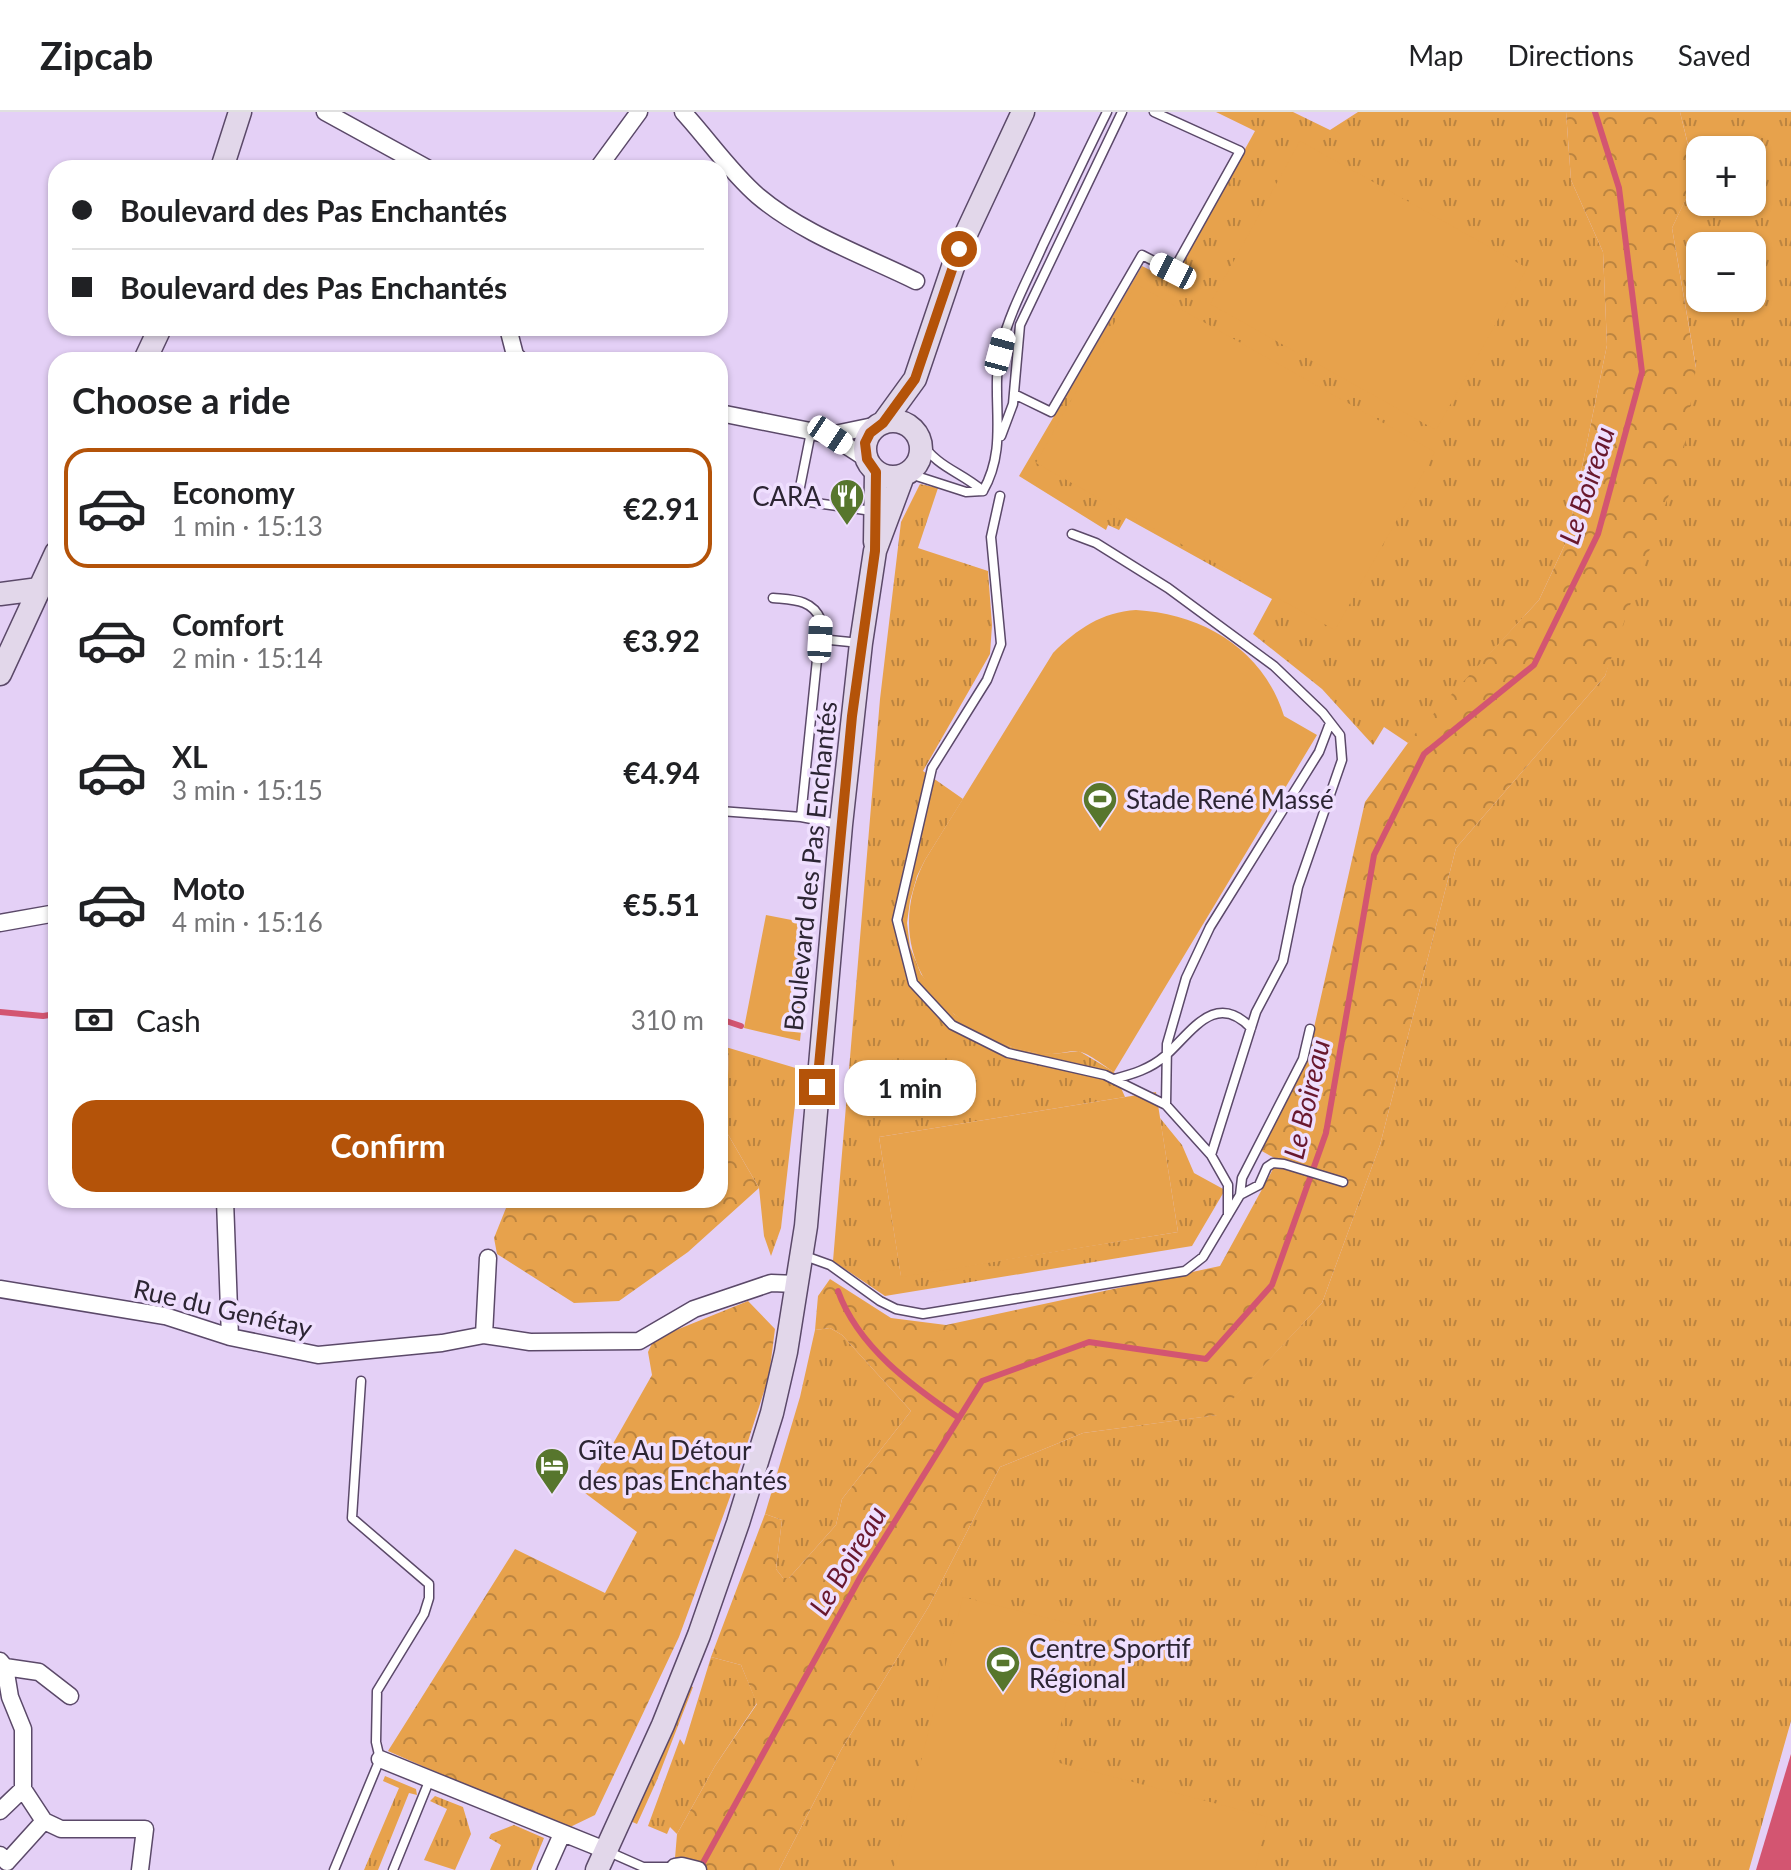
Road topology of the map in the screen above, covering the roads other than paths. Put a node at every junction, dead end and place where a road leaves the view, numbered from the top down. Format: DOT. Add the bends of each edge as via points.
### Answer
graph roads {
  1 [pos="240,112"];
  2 [pos="325,112"];
  3 [pos="639,112"];
  4 [pos="683,112"];
  5 [pos="1023,112"];
  6 [pos="1107,112"];
  7 [pos="1122,112"];
  8 [pos="1154,112"];
  9 [pos="225,160"];
  10 [pos="412,160"];
  11 [pos="604,160"];
  12 [pos="725,160"];
  13 [pos="728,163"];
  14 [pos="916,281"];
  15 [pos="915,379"];
  16 [pos="1014,394"];
  17 [pos="728,415"];
  18 [pos="881,424"];
  19 [pos="811,432"];
  20 [pos="830,435"];
  21 [pos="918,437"];
  22 [pos="999,440"];
  23 [pos="871,466"];
  24 [pos="905,475"];
  25 [pos="983,491"];
  26 [pos="1000,496"];
  27 [pos="874,511"];
  28 [pos="1072,534"];
  29 [pos="875,551"];
  30 [pos="48,588"];
  31 [pos="0,594"];
  32 [pos="773,598"];
  33 [pos="820,639"];
  34 [pos="861,643"];
  35 [pos="0,674"];
  36 [pos="1330,723"];
  37 [pos="728,812"];
  38 [pos="801,817"];
  39 [pos="841,825"];
  40 [pos="48,915"];
  41 [pos="1,927"];
  42 [pos="1251,1028"];
  43 [pos="1310,1029"];
  44 [pos="1166,1055"];
  45 [pos="1114,1079"];
  46 [pos="1166,1105"];
  47 [pos="1211,1155"];
  48 [pos="1343,1182"];
  49 [pos="1240,1195"];
  50 [pos="225,1208"];
  51 [pos="1228,1215"];
  52 [pos="802,1255"];
  53 [pos="488,1258"];
  54 [pos="797,1284"];
  55 [pos="0,1289"];
  56 [pos="484,1335"];
  57 [pos="230,1337"];
  58 [pos="361,1381"];
  59 [pos="2,1664"];
  60 [pos="70,1696"];
  61 [pos="380,1759"];
  62 [pos="430,1779"];
  63 [pos="23,1789"];
  64 [pos="0,1811"];
  65 [pos="44,1821"];
  66 [pos="562,1834"];
  67 [pos="601,1860"];
  68 [pos="4,1862"];
  69 [pos="688,1868"];
  70 [pos="140,1870"];
  71 [pos="334,1870"];
  72 [pos="393,1870"];
  73 [pos="546,1870"];
  1 -- 9 [label="main road"];
  2 -- 10 [label="street"];
  3 -- 11 [label="street"];
  4 -- 12 [label="street"];
  5 -- 15 [label="main road, Boulevard des Pas Enchantés" via="959,249"];
  6 -- 22 [label="lane" via="1011,314 1000,352"];
  7 -- 16 [label="lane" via="1020,325"];
  8 -- 16 [label="lane" via="1240,151 1173,271 1142,255 1051,412"];
  13 -- 14 [label="street" via="770,205 841,247"];
  15 -- 18 [label="main road, Boulevard des Pas Enchantés"];
  15 -- 21 [label="main road, Boulevard des Pas Enchantés"];
  16 -- 22 [label="lane"];
  17 -- 19 [label="street"];
  18 -- 20 [label="street"];
  18 -- 21 [label="main road" via="900,422"];
  18 -- 23 [label="main road, Boulevard des Pas Enchantés" via="865,443"];
  19 -- 20 [label="street"];
  19 -- 27 [label="lane" via="798,497"];
  20 -- 23 [label="street"];
  21 -- 24 [label="main road, Boulevard des Pas Enchantés" via="918,461"];
  21 -- 25 [label="lane" via="931,457"];
  22 -- 25 [label="lane" via="993,474"];
  23 -- 24 [label="main road" via="892,478"];
  23 -- 27 [label="main road, Boulevard des Pas Enchantés"];
  24 -- 25 [label="lane" via="966,492"];
  24 -- 29 [label="main road, Boulevard des Pas Enchantés"];
  26 -- 45 [label="lane" via="991,537 1001,644 987,680 932,768 897,920 913,983 952,1025 1008,1053"];
  27 -- 29 [label="main road, Boulevard des Pas Enchantés"];
  28 -- 36 [label="lane" via="1168,588 1274,666"];
  29 -- 34 [label="main road, Boulevard des Pas Enchantés"];
  30 -- 31 [label="main road"];
  30 -- 35 [label="main road"];
  32 -- 33 [label="lane" via="812,606 821,620"];
  33 -- 34 [label="lane"];
  33 -- 38 [label="lane"];
  34 -- 39 [label="main road, Boulevard des Pas Enchantés"];
  36 -- 42 [label="lane" via="1340,735 1342,760 1298,887 1283,961"];
  36 -- 44 [label="lane" via="1319,752 1210,927 1186,978"];
  37 -- 38 [label="lane"];
  38 -- 39 [label="lane"];
  39 -- 52 [label="main road, Boulevard des Pas Enchantés"];
  40 -- 41 [label="street"];
  42 -- 44 [label="lane" via="1239,1016 1218,1013 1192,1026"];
  42 -- 47 [label="lane"];
  43 -- 49 [label="lane" via="1303,1059 1242,1178"];
  44 -- 45 [label="lane" via="1150,1067"];
  44 -- 46 [label="lane"];
  45 -- 46 [label="lane"];
  46 -- 47 [label="lane"];
  47 -- 51 [label="lane" via="1228,1185"];
  48 -- 49 [label="lane" via="1273,1163 1259,1185"];
  49 -- 51 [label="lane"];
  50 -- 57 [label="street"];
  51 -- 52 [label="lane" via="1203,1257 1185,1271 923,1314 896,1309 830,1265"];
  52 -- 54 [label="main road, Boulevard des Pas Enchantés"];
  53 -- 56 [label="street"];
  54 -- 56 [label="street, Rue du Genétay" via="771,1283 694,1309 639,1341 530,1342"];
  54 -- 67 [label="main road, Boulevard des Pas Enchantés" via="772,1413 738,1523 663,1725"];
  55 -- 57 [label="street, Rue du Genétay" via="165,1316"];
  56 -- 57 [label="street, Rue du Genétay" via="318,1355"];
  58 -- 61 [label="lane" via="352,1518 429,1584 424,1614 377,1691"];
  59 -- 60 [label="street" via="39,1672"];
  59 -- 63 [label="street" via="23,1729"];
  61 -- 62 [label="street"];
  61 -- 71 [label="lane"];
  62 -- 66 [label="street"];
  62 -- 72 [label="lane"];
  63 -- 64 [label="street"];
  63 -- 65 [label="street"];
  65 -- 68 [label="street"];
  65 -- 70 [label="street" via="61,1829 145,1829"];
  66 -- 67 [label="street"];
  66 -- 73 [label="street"];
  67 -- 69 [label="lane"];
}
